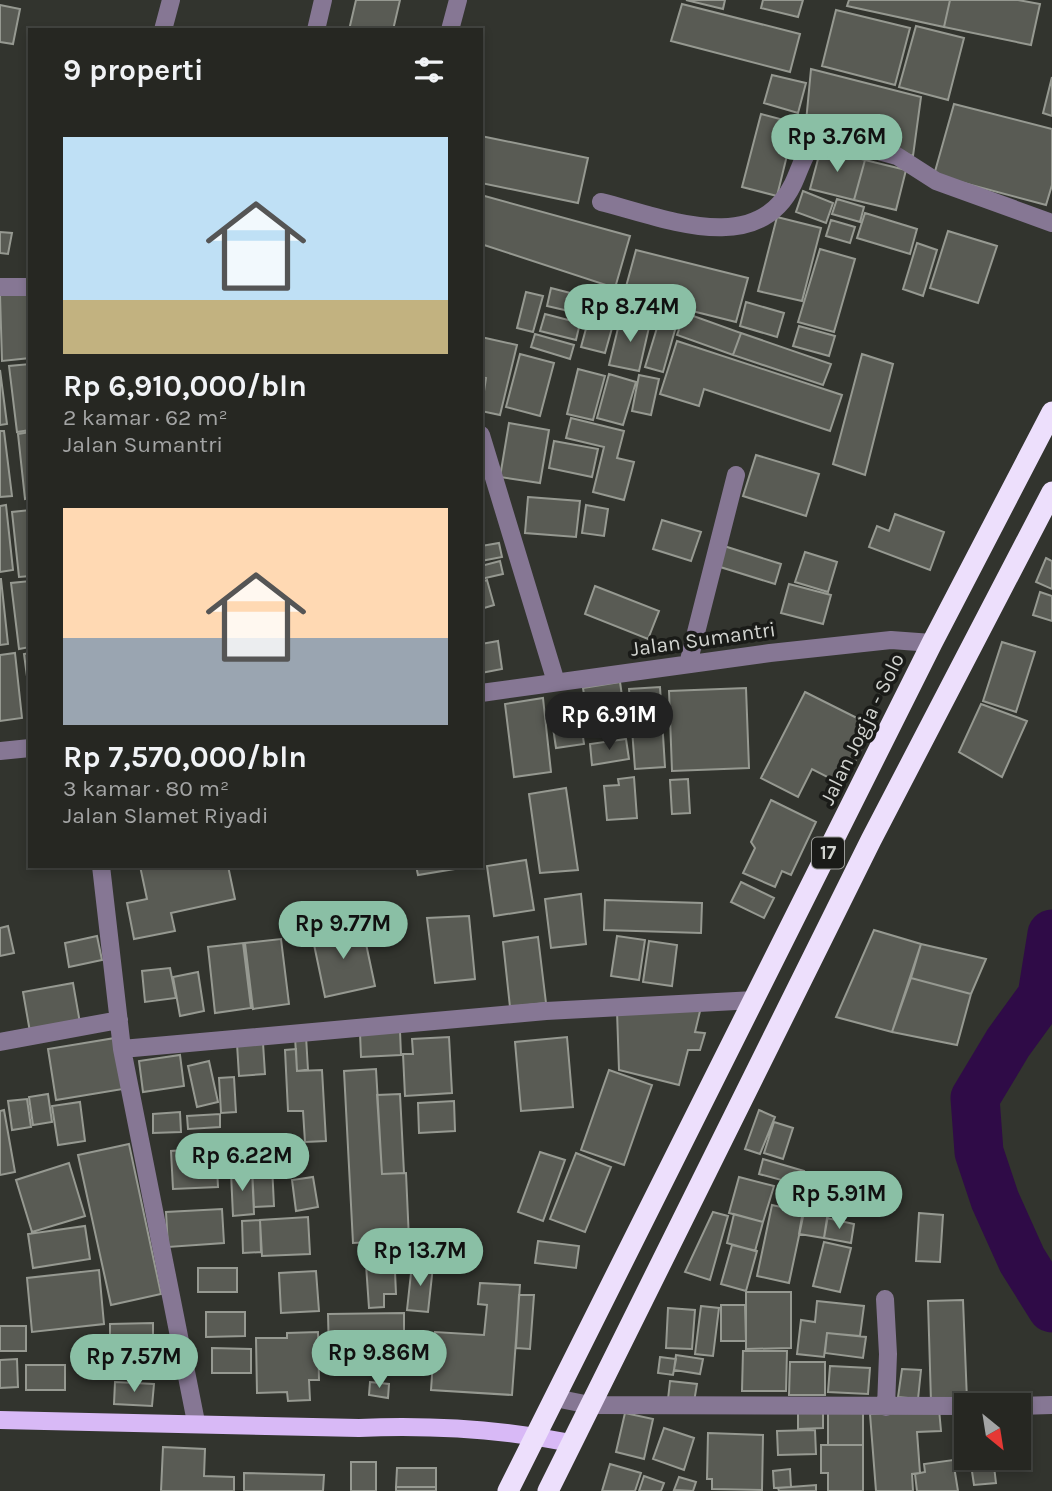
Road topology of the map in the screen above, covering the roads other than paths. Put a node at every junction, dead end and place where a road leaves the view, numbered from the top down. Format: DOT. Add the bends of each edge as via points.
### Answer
graph roads {
  1 [pos="171,0"];
  2 [pos="323,0"];
  3 [pos="457,0"];
  4 [pos="164,28"];
  5 [pos="316,28"];
  6 [pos="450,28"];
  7 [pos="601,202"];
  8 [pos="1052,223"];
  9 [pos="0,287"];
  10 [pos="28,288"];
  11 [pos="1052,412"];
  12 [pos="483,442"];
  13 [pos="736,475"];
  14 [pos="1052,492"];
  15 [pos="932,643"];
  16 [pos="688,664"];
  17 [pos="556,682"];
  18 [pos="483,693"];
  19 [pos="28,748"];
  20 [pos="0,751"];
  21 [pos="101,868"];
  22 [pos="755,1000"];
  23 [pos="119,1020"];
  24 [pos="0,1042"];
  25 [pos="122,1049"];
  26 [pos="885,1299"];
  27 [pos="555,1398"];
  28 [pos="590,1405"];
  29 [pos="1052,1405"];
  30 [pos="954,1406"];
  31 [pos="1031,1406"];
  32 [pos="886,1407"];
  33 [pos="0,1420"];
  34 [pos="196,1422"];
  35 [pos="536,1436"];
  36 [pos="570,1443"];
  37 [pos="509,1491"];
  38 [pos="548,1491"];
  1 -- 4 [label="street"];
  2 -- 5 [label="street"];
  3 -- 6 [label="street"];
  7 -- 8 [label="street" via="709,229 757,223 782,204 809,148 824,136 897,156 936,181"];
  9 -- 10 [label="street"];
  11 -- 15 [label="highway, Jalan Jogja - Solo / 17"];
  12 -- 17 [label="street"];
  13 -- 16 [label="street"];
  14 -- 28 [label="highway, 17"];
  15 -- 16 [label="street, Jalan Sumantri" via="891,640"];
  15 -- 22 [label="highway, Jalan Jogja - Solo / 17"];
  16 -- 17 [label="street, Jalan Sumantri"];
  17 -- 18 [label="street, Jalan Sumantri"];
  19 -- 20 [label="street"];
  21 -- 23 [label="street"];
  22 -- 25 [label="street" via="546,1011"];
  22 -- 27 [label="highway, Jalan Jogja - Solo / 17"];
  23 -- 24 [label="street"];
  23 -- 25 [label="street"];
  25 -- 34 [label="street"];
  26 -- 32 [label="street"];
  27 -- 28 [label="street"];
  27 -- 35 [label="highway, 17"];
  28 -- 32 [label="street"];
  28 -- 36 [label="highway, 17"];
  29 -- 31 [label="street"];
  30 -- 32 [label="street"];
  33 -- 34 [label="main road"];
  34 -- 35 [label="main road" via="359,1428 416,1425"];
  35 -- 36 [label="main road"];
  35 -- 37 [label="highway, 17"];
  36 -- 38 [label="highway, 17"];
}
